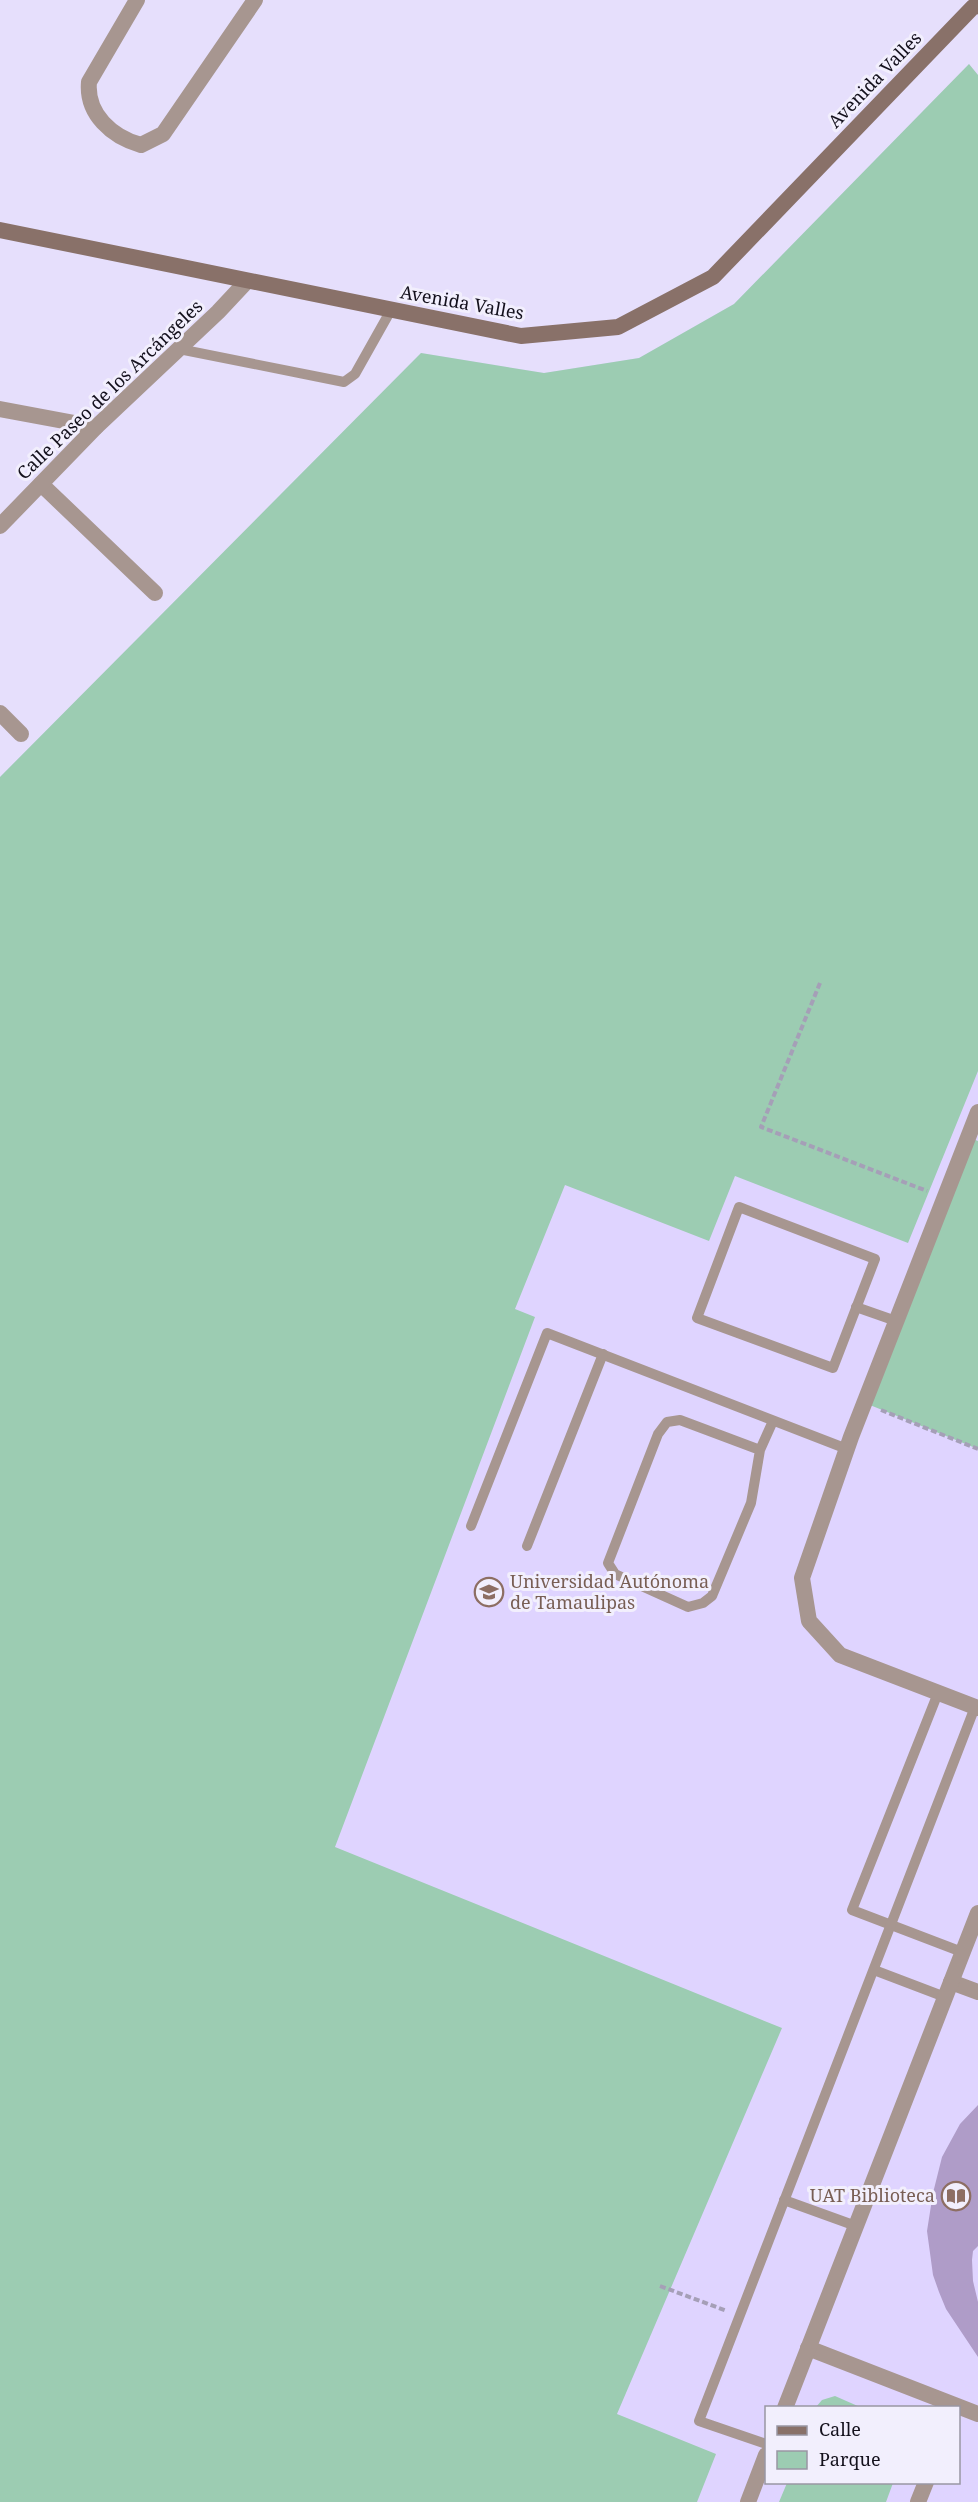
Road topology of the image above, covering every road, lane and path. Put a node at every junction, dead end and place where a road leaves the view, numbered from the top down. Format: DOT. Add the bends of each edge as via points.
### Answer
graph roads {
  1 [pos="137,0"];
  2 [pos="255,0"];
  3 [pos="974,7"];
  4 [pos="0,230"];
  5 [pos="247,281"];
  6 [pos="391,310"];
  7 [pos="179,349"];
  8 [pos="0,409"];
  9 [pos="96,428"];
  10 [pos="41,484"];
  11 [pos="0,526"];
  12 [pos="155,593"];
  13 [pos="0,713"];
  14 [pos="21,734"];
  15 [pos="820,983"];
  16 [pos="978,1112"];
  17 [pos="945,1198"];
  18 [pos="856,1307"];
  19 [pos="896,1322"];
  20 [pos="603,1354"];
  21 [pos="865,1403"];
  22 [pos="773,1421"];
  23 [pos="847,1449"];
  24 [pos="978,1449"];
  25 [pos="760,1450"];
  26 [pos="471,1526"];
  27 [pos="527,1546"];
  28 [pos="938,1693"];
  29 [pos="977,1708"];
  30 [pos="977,1917"];
  31 [pos="891,1925"];
  32 [pos="963,1952"];
  33 [pos="874,1970"];
  34 [pos="948,1989"];
  35 [pos="978,1992"];
  36 [pos="784,2200"];
  37 [pos="856,2226"];
  38 [pos="660,2286"];
  39 [pos="739,2316"];
  40 [pos="808,2348"];
  41 [pos="786,2406"];
  42 [pos="954,2406"];
  43 [pos="960,2408"];
  44 [pos="978,2414"];
  45 [pos="765,2444"];
  46 [pos="765,2458"];
  47 [pos="925,2484"];
  48 [pos="748,2502"];
  49 [pos="918,2502"];
  1 -- 2 [label="street" via="90,82 88,97 93,109 120,139 141,145 163,134"];
  3 -- 6 [label="main road, Avenida Valles" via="713,277 618,327 521,336"];
  4 -- 5 [label="main road, Avenida Valles"];
  5 -- 6 [label="main road, Avenida Valles"];
  5 -- 7 [label="street, Calle Paseo de los Arcángeles"];
  6 -- 7 [label="lane" via="355,374 344,382"];
  7 -- 9 [label="street, Calle Paseo de los Arcángeles"];
  8 -- 9 [label="street"];
  9 -- 10 [label="street, Calle Paseo de los Arcángeles"];
  10 -- 11 [label="street, Calle Paseo de los Arcángeles"];
  10 -- 12 [label="street"];
  13 -- 14 [label="street"];
  15 -- 17 [label="path" via="760,1127"];
  16 -- 17 [label="street"];
  17 -- 19 [label="street"];
  18 -- 18 [label="lane" via="875,1259 739,1207 697,1318 833,1368"];
  18 -- 19 [label="lane"];
  19 -- 21 [label="street"];
  20 -- 22 [label="lane"];
  20 -- 26 [label="lane" via="547,1333"];
  20 -- 27 [label="lane"];
  21 -- 23 [label="street"];
  21 -- 24 [label="path"];
  22 -- 23 [label="lane"];
  22 -- 25 [label="lane"];
  23 -- 28 [label="street" via="802,1578 809,1621 840,1655"];
  25 -- 25 [label="lane" via="751,1503 712,1596 704,1603 688,1607 615,1574 608,1563 658,1434 667,1422 680,1420"];
  28 -- 29 [label="street"];
  28 -- 31 [label="lane" via="852,1910"];
  29 -- 31 [label="lane"];
  30 -- 32 [label="street"];
  31 -- 32 [label="lane"];
  31 -- 33 [label="lane"];
  32 -- 34 [label="street"];
  33 -- 34 [label="lane"];
  33 -- 36 [label="lane"];
  34 -- 35 [label="street"];
  34 -- 37 [label="street"];
  36 -- 37 [label="lane"];
  36 -- 39 [label="lane"];
  37 -- 40 [label="street"];
  38 -- 39 [label="path"];
  39 -- 45 [label="lane" via="699,2421"];
  40 -- 41 [label="street"];
  40 -- 42 [label="street"];
  43 -- 44 [label="street"];
  46 -- 48 [label="street"];
  47 -- 49 [label="street"];
}
